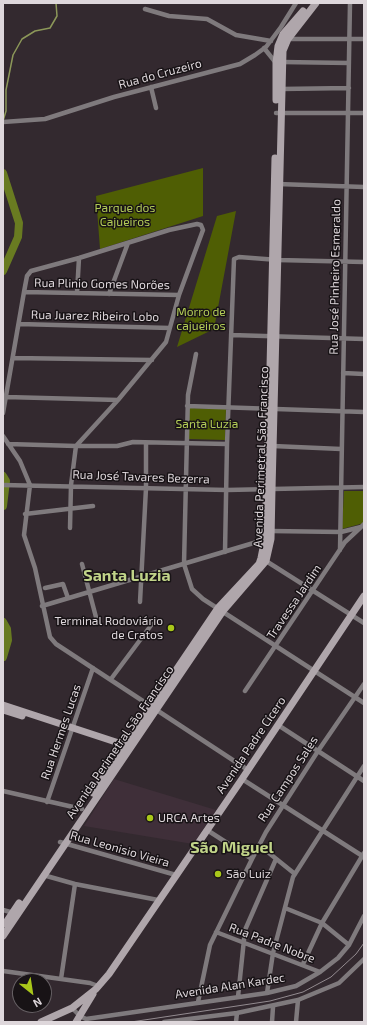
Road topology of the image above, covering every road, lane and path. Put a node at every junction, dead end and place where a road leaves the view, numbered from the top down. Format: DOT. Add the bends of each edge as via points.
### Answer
graph roads {
  1 [pos="296,3"];
  2 [pos="309,3"];
  3 [pos="316,3"];
  4 [pos="350,3"];
  5 [pos="145,9"];
  6 [pos="288,39"];
  7 [pos="349,39"];
  8 [pos="364,39"];
  9 [pos="271,41"];
  10 [pos="264,48"];
  11 [pos="279,62"];
  12 [pos="349,63"];
  13 [pos="151,87"];
  14 [pos="349,88"];
  15 [pos="281,89"];
  16 [pos="156,108"];
  17 [pos="278,113"];
  18 [pos="348,113"];
  19 [pos="364,113"];
  20 [pos="3,122"];
  21 [pos="276,184"];
  22 [pos="347,186"];
  23 [pos="364,187"];
  24 [pos="128,243"];
  25 [pos="79,258"];
  26 [pos="275,260"];
  27 [pos="345,262"];
  28 [pos="364,262"];
  29 [pos="24,292"];
  30 [pos="77,293"];
  31 [pos="109,294"];
  32 [pos="179,295"];
  33 [pos="19,324"];
  34 [pos="170,328"];
  35 [pos="231,335"];
  36 [pos="273,336"];
  37 [pos="344,338"];
  38 [pos="364,339"];
  39 [pos="196,354"];
  40 [pos="13,358"];
  41 [pos="152,360"];
  42 [pos="344,374"];
  43 [pos="364,374"];
  44 [pos="6,397"];
  45 [pos="118,400"];
  46 [pos="187,406"];
  47 [pos="228,406"];
  48 [pos="271,409"];
  49 [pos="342,411"];
  50 [pos="364,412"];
  51 [pos="3,413"];
  52 [pos="3,436"];
  53 [pos="146,442"];
  54 [pos="186,443"];
  55 [pos="8,444"];
  56 [pos="227,444"];
  57 [pos="76,446"];
  58 [pos="273,446"];
  59 [pos="341,449"];
  60 [pos="3,485"];
  61 [pos="30,485"];
  62 [pos="71,485"];
  63 [pos="340,487"];
  64 [pos="364,487"];
  65 [pos="146,488"];
  66 [pos="186,489"];
  67 [pos="269,489"];
  68 [pos="227,490"];
  69 [pos="93,506"];
  70 [pos="72,508"];
  71 [pos="25,514"];
  72 [pos="362,526"];
  73 [pos="70,528"];
  74 [pos="341,532"];
  75 [pos="269,536"];
  76 [pos="340,550"];
  77 [pos="225,552"];
  78 [pos="266,561"];
  79 [pos="82,564"];
  80 [pos="184,564"];
  81 [pos="142,577"];
  82 [pos="248,579"];
  83 [pos="45,588"];
  84 [pos="91,591"];
  85 [pos="313,592"];
  86 [pos="364,596"];
  87 [pos="68,598"];
  88 [pos="140,602"];
  89 [pos="42,606"];
  90 [pos="221,609"];
  91 [pos="352,615"];
  92 [pos="97,621"];
  93 [pos="364,623"];
  94 [pos="152,624"];
  95 [pos="276,646"];
  96 [pos="93,668"];
  97 [pos="315,671"];
  98 [pos="111,679"];
  99 [pos="364,684"];
  100 [pos="245,691"];
  101 [pos="355,697"];
  102 [pos="364,703"];
  103 [pos="3,705"];
  104 [pos="154,707"];
  105 [pos="3,710"];
  106 [pos="278,725"];
  107 [pos="72,730"];
  108 [pos="126,748"];
  109 [pos="318,751"];
  110 [pos="364,766"];
  111 [pos="248,770"];
  112 [pos="357,777"];
  113 [pos="242,779"];
  114 [pos="364,781"];
  115 [pos="3,792"];
  116 [pos="47,802"];
  117 [pos="283,805"];
  118 [pos="82,810"];
  119 [pos="207,830"];
  120 [pos="323,830"];
  121 [pos="62,843"];
  122 [pos="259,845"];
  123 [pos="363,855"];
  124 [pos="252,859"];
  125 [pos="276,859"];
  126 [pos="295,874"];
  127 [pos="44,875"];
  128 [pos="176,875"];
  129 [pos="75,884"];
  130 [pos="158,900"];
  131 [pos="284,908"];
  132 [pos="3,910"];
  133 [pos="15,913"];
  134 [pos="364,916"];
  135 [pos="322,923"];
  136 [pos="3,927"];
  137 [pos="216,932"];
  138 [pos="3,936"];
  139 [pos="243,942"];
  140 [pos="350,945"];
  141 [pos="273,953"];
  142 [pos="364,959"];
  143 [pos="303,964"];
  144 [pos="3,971"];
  145 [pos="320,972"];
  146 [pos="61,979"];
  147 [pos="97,988"];
  148 [pos="268,993"];
  149 [pos="238,997"];
  150 [pos="298,1000"];
  151 [pos="198,1002"];
  152 [pos="273,1006"];
  153 [pos="72,1008"];
  154 [pos="65,1012"];
  155 [pos="237,1013"];
  156 [pos="76,1020"];
  157 [pos="195,1020"];
  158 [pos="173,1021"];
  159 [pos="41,1022"];
  160 [pos="164,1022"];
  161 [pos="236,1022"];
  162 [pos="272,1022"];
  163 [pos="296,1022"];
  1 -- 9 [label="street, Rua do Cruzeiro"];
  2 -- 11 [label="main road, Avenida Perimetral São Francisco" via="281,38"];
  3 -- 6 [label="main road, Avenida Perimetral São Francisco"];
  4 -- 7 [label="street, Rua José Pinheiro Esmeraldo"];
  5 -- 9 [label="street" via="169,16 207,18 236,35"];
  6 -- 7 [label="street"];
  6 -- 11 [label="main road, Avenida Perimetral São Francisco"];
  7 -- 8 [label="street"];
  7 -- 12 [label="street, Rua José Pinheiro Esmeraldo"];
  9 -- 10 [label="street, Rua do Cruzeiro"];
  10 -- 11 [label="street"];
  10 -- 13 [label="street, Rua do Cruzeiro" via="255,56 235,65"];
  11 -- 12 [label="street"];
  11 -- 15 [label="main road, Avenida Perimetral São Francisco"];
  11 -- 17 [label="main road, Avenida Perimetral São Francisco"];
  12 -- 14 [label="street, Rua José Pinheiro Esmeraldo"];
  13 -- 16 [label="street"];
  13 -- 20 [label="street, Rua do Cruzeiro" via="40,120"];
  14 -- 15 [label="street"];
  14 -- 18 [label="street, Rua José Pinheiro Esmeraldo"];
  15 -- 17 [label="main road, Avenida Perimetral São Francisco"];
  17 -- 18 [label="street"];
  17 -- 21 [label="main road, Avenida Perimetral São Francisco"];
  18 -- 19 [label="street"];
  18 -- 22 [label="street, Rua José Pinheiro Esmeraldo"];
  21 -- 22 [label="street"];
  21 -- 26 [label="main road, Avenida Perimetral São Francisco"];
  22 -- 23 [label="street"];
  22 -- 27 [label="street, Rua José Pinheiro Esmeraldo"];
  24 -- 25 [label="street"];
  24 -- 31 [label="street"];
  24 -- 32 [label="street" via="169,230 201,225 203,230"];
  25 -- 29 [label="street" via="34,269 27,276"];
  25 -- 30 [label="street"];
  26 -- 27 [label="street"];
  26 -- 35 [label="street" via="235,258"];
  26 -- 36 [label="main road, Avenida Perimetral São Francisco"];
  27 -- 28 [label="street"];
  27 -- 37 [label="street, Rua José Pinheiro Esmeraldo"];
  29 -- 30 [label="street, Rua Plinio Gomes Norões"];
  29 -- 33 [label="street"];
  30 -- 31 [label="street, Rua Plinio Gomes Norões"];
  31 -- 32 [label="street, Rua Plinio Gomes Norões"];
  32 -- 34 [label="street"];
  33 -- 34 [label="street, Rua Juarez Ribeiro Lobo"];
  33 -- 40 [label="street"];
  34 -- 41 [label="street" via="166,342"];
  35 -- 36 [label="street"];
  35 -- 47 [label="street"];
  36 -- 37 [label="street"];
  36 -- 48 [label="main road, Avenida Perimetral São Francisco"];
  37 -- 38 [label="street"];
  37 -- 42 [label="street, Rua José Pinheiro Esmeraldo"];
  39 -- 46 [label="street"];
  40 -- 41 [label="street"];
  40 -- 44 [label="street"];
  41 -- 45 [label="street"];
  42 -- 43 [label="street"];
  42 -- 49 [label="street, Rua José Pinheiro Esmeraldo"];
  44 -- 45 [label="street"];
  44 -- 51 [label="street"];
  45 -- 57 [label="street"];
  46 -- 47 [label="street"];
  46 -- 54 [label="street"];
  47 -- 48 [label="street"];
  47 -- 56 [label="street"];
  48 -- 49 [label="street"];
  48 -- 58 [label="main road, Avenida Perimetral São Francisco"];
  48 -- 67 [label="main road, Avenida Perimetral São Francisco"];
  49 -- 50 [label="street"];
  49 -- 59 [label="street, Rua José Pinheiro Esmeraldo"];
  52 -- 55 [label="street"];
  53 -- 54 [label="street"];
  53 -- 57 [label="street"];
  53 -- 65 [label="street"];
  54 -- 56 [label="street"];
  54 -- 66 [label="street"];
  55 -- 57 [label="street"];
  55 -- 61 [label="street" via="20,461"];
  56 -- 68 [label="street"];
  57 -- 62 [label="street"];
  58 -- 59 [label="street"];
  58 -- 67 [label="main road, Avenida Perimetral São Francisco"];
  59 -- 63 [label="street, Rua José Pinheiro Esmeraldo"];
  60 -- 61 [label="street, Rua José Tavares Bezerra"];
  61 -- 62 [label="street, Rua José Tavares Bezerra"];
  61 -- 71 [label="street"];
  62 -- 65 [label="street, Rua José Tavares Bezerra"];
  62 -- 70 [label="street"];
  63 -- 64 [label="street, Rua José Tavares Bezerra"];
  63 -- 67 [label="street, Rua José Tavares Bezerra"];
  63 -- 74 [label="street, Rua José Pinheiro Esmeraldo"];
  65 -- 66 [label="street, Rua José Tavares Bezerra"];
  65 -- 81 [label="street"];
  66 -- 68 [label="street, Rua José Tavares Bezerra"];
  66 -- 80 [label="street"];
  67 -- 68 [label="street, Rua José Tavares Bezerra"];
  67 -- 75 [label="main road, Avenida Perimetral São Francisco"];
  68 -- 77 [label="street"];
  69 -- 70 [label="street"];
  70 -- 71 [label="street"];
  70 -- 73 [label="street"];
  71 -- 89 [label="street" via="24,535 35,568"];
  72 -- 74 [label="street, Travessa Jardim"];
  72 -- 76 [label="street, Travessa Jardim"];
  74 -- 75 [label="street, Travessa Jardim"];
  74 -- 76 [label="street, Rua José Pinheiro Esmeraldo"];
  75 -- 77 [label="street"];
  75 -- 78 [label="main road, Avenida Perimetral São Francisco"];
  75 -- 82 [label="main road, Avenida Perimetral São Francisco" via="259,564"];
  76 -- 85 [label="street, Travessa Jardim"];
  77 -- 80 [label="street"];
  78 -- 82 [label="main road, Avenida Perimetral São Francisco"];
  78 -- 85 [label="street"];
  79 -- 84 [label="street"];
  80 -- 81 [label="street"];
  80 -- 90 [label="street" via="192,589"];
  81 -- 84 [label="street"];
  81 -- 88 [label="street"];
  82 -- 90 [label="main road, Avenida Perimetral São Francisco"];
  83 -- 87 [label="street" via="63,584"];
  84 -- 87 [label="street"];
  84 -- 92 [label="street"];
  85 -- 91 [label="street"];
  85 -- 95 [label="street, Travessa Jardim"];
  86 -- 91 [label="main road, Avenida Padre Cícero"];
  87 -- 89 [label="street"];
  89 -- 96 [label="street" via="48,632 56,644"];
  90 -- 95 [label="street"];
  90 -- 104 [label="main road, Avenida Perimetral São Francisco"];
  91 -- 93 [label="street"];
  91 -- 97 [label="main road, Avenida Padre Cícero"];
  94 -- 98 [label="street"];
  95 -- 97 [label="street"];
  95 -- 100 [label="street, Travessa Jardim"];
  96 -- 98 [label="street"];
  96 -- 107 [label="street, Rua Hermes Lucas"];
  97 -- 101 [label="street"];
  97 -- 106 [label="main road, Avenida Padre Cícero"];
  98 -- 104 [label="street"];
  99 -- 101 [label="street, Rua Campos Sales"];
  101 -- 102 [label="street"];
  101 -- 109 [label="street, Rua Campos Sales"];
  103 -- 107 [label="main road"];
  104 -- 108 [label="main road, Avenida Perimetral São Francisco"];
  104 -- 111 [label="street"];
  105 -- 107 [label="main road"];
  106 -- 109 [label="street"];
  106 -- 111 [label="main road, Avenida Padre Cícero"];
  107 -- 108 [label="main road"];
  107 -- 116 [label="street, Rua Hermes Lucas"];
  108 -- 118 [label="main road, Avenida Perimetral São Francisco"];
  108 -- 121 [label="main road, Avenida Perimetral São Francisco"];
  109 -- 112 [label="street"];
  109 -- 117 [label="street, Rua Campos Sales"];
  110 -- 112 [label="street"];
  111 -- 113 [label="main road, Avenida Padre Cícero"];
  112 -- 114 [label="street"];
  112 -- 120 [label="street"];
  113 -- 117 [label="street"];
  113 -- 119 [label="main road, Avenida Padre Cícero"];
  115 -- 116 [label="street"];
  116 -- 118 [label="street"];
  117 -- 120 [label="street"];
  117 -- 122 [label="street, Rua Campos Sales"];
  118 -- 121 [label="main road, Avenida Perimetral São Francisco"];
  119 -- 124 [label="street"];
  119 -- 128 [label="main road, Avenida Padre Cícero"];
  120 -- 123 [label="street"];
  120 -- 126 [label="street"];
  121 -- 127 [label="main road, Avenida Perimetral São Francisco"];
  121 -- 128 [label="street, Rua Leonisio Vieira"];
  121 -- 133 [label="main road, Avenida Perimetral São Francisco"];
  122 -- 124 [label="street, Rua Campos Sales"];
  122 -- 125 [label="street"];
  123 -- 135 [label="street"];
  124 -- 137 [label="street, Rua Campos Sales"];
  125 -- 126 [label="street"];
  125 -- 139 [label="street" via="245,930"];
  126 -- 131 [label="street"];
  127 -- 129 [label="street"];
  127 -- 133 [label="main road, Avenida Perimetral São Francisco"];
  128 -- 130 [label="main road, Avenida Padre Cícero"];
  129 -- 130 [label="street"];
  129 -- 146 [label="street"];
  130 -- 147 [label="main road, Avenida Padre Cícero" via="118,962"];
  131 -- 135 [label="street"];
  131 -- 141 [label="street"];
  132 -- 133 [label="street"];
  133 -- 136 [label="main road, Avenida Perimetral São Francisco"];
  133 -- 138 [label="main road, Avenida Perimetral São Francisco"];
  134 -- 140 [label="street, Avenida Alan Kardec"];
  135 -- 140 [label="street"];
  135 -- 143 [label="street"];
  137 -- 139 [label="street, Rua Padre Nobre"];
  137 -- 151 [label="street, Rua Campos Sales" via="210,945"];
  139 -- 141 [label="street, Rua Padre Nobre"];
  139 -- 149 [label="street"];
  140 -- 145 [label="street, Avenida Alan Kardec"];
  141 -- 143 [label="street, Rua Padre Nobre"];
  141 -- 148 [label="street"];
  142 -- 150 [label="street" via="339,983"];
  143 -- 145 [label="street, Rua Padre Nobre"];
  144 -- 146 [label="street"];
  145 -- 148 [label="street, Avenida Alan Kardec" via="296,986"];
  146 -- 147 [label="street" via="90,983"];
  147 -- 153 [label="main road, Avenida Padre Cícero"];
  147 -- 156 [label="main road"];
  148 -- 149 [label="street, Avenida Alan Kardec"];
  149 -- 151 [label="street, Avenida Alan Kardec"];
  150 -- 152 [label="street"];
  150 -- 163 [label="street"];
  151 -- 156 [label="street, Avenida Alan Kardec"];
  152 -- 155 [label="street"];
  152 -- 162 [label="street"];
  153 -- 154 [label="main road, Avenida Padre Cícero"];
  153 -- 156 [label="street"];
  154 -- 156 [label="main road"];
  154 -- 159 [label="main road, Avenida Padre Cícero"];
  155 -- 157 [label="street"];
  155 -- 161 [label="street"];
  157 -- 158 [label="street"];
  158 -- 160 [label="street"];
}
